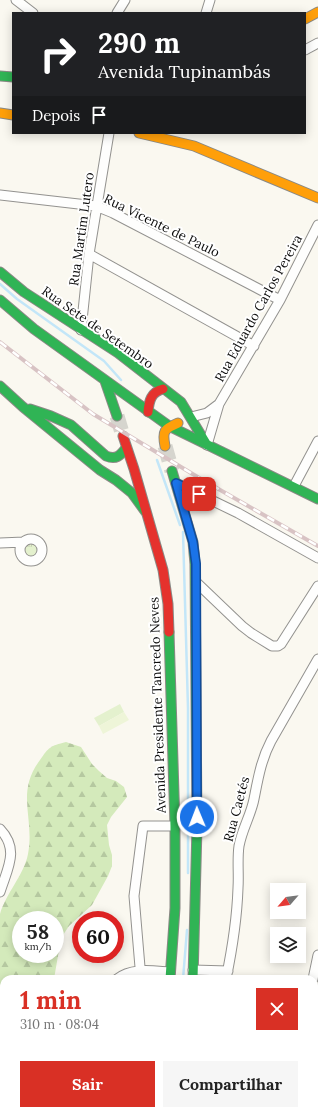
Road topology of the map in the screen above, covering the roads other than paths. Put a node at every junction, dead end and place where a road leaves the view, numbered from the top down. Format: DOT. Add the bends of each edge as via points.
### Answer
graph roads {
  1 [pos="125,0"];
  2 [pos="210,0"];
  3 [pos="19,1"];
  4 [pos="31,12"];
  5 [pos="118,12"];
  6 [pos="206,12"];
  7 [pos="318,12"];
  8 [pos="306,18"];
  9 [pos="318,43"];
  10 [pos="306,49"];
  11 [pos="0,76"];
  12 [pos="12,77"];
  13 [pos="0,113"];
  14 [pos="12,115"];
  15 [pos="109,134"];
  16 [pos="144,134"];
  17 [pos="0,194"];
  18 [pos="318,198"];
  19 [pos="96,206"];
  20 [pos="318,225"];
  21 [pos="89,254"];
  22 [pos="0,272"];
  23 [pos="13,287"];
  24 [pos="2,300"];
  25 [pos="280,300"];
  26 [pos="81,330"];
  27 [pos="254,346"];
  28 [pos="105,381"];
  29 [pos="0,386"];
  30 [pos="163,389"];
  31 [pos="181,402"];
  32 [pos="219,404"];
  33 [pos="23,406"];
  34 [pos="148,412"];
  35 [pos="117,416"];
  36 [pos="191,417"];
  37 [pos="169,426"];
  38 [pos="123,436"];
  39 [pos="318,441"];
  40 [pos="207,444"];
  41 [pos="165,446"];
  42 [pos="126,448"];
  43 [pos="172,471"];
  44 [pos="176,483"];
  45 [pos="294,486"];
  46 [pos="318,499"];
  47 [pos="146,512"];
  48 [pos="24,542"];
  49 [pos="0,543"];
  50 [pos="318,558"];
  51 [pos="196,582"];
  52 [pos="318,586"];
  53 [pos="318,659"];
  54 [pos="186,827"];
  55 [pos="0,830"];
  56 [pos="0,892"];
  57 [pos="318,955"];
  58 [pos="193,974"];
  59 [pos="124,975"];
  60 [pos="140,975"];
  61 [pos="170,975"];
  62 [pos="227,975"];
  63 [pos="314,975"];
  1 -- 5 [label="street"];
  2 -- 6 [label="street"];
  3 -- 4 [label="street"];
  7 -- 8 [label="main road"];
  9 -- 10 [label="street"];
  11 -- 12 [label="main road"];
  13 -- 14 [label="main road"];
  15 -- 19 [label="street, Rua Martim Lutero"];
  16 -- 18 [label="main road" via="194,146"];
  17 -- 19 [label="street, Rua Vicente de Paulo"];
  19 -- 21 [label="street, Rua Martim Lutero"];
  19 -- 25 [label="street, Rua Vicente de Paulo"];
  20 -- 25 [label="street, Rua Eduardo Carlos Pereira"];
  21 -- 26 [label="street, Rua Martim Lutero"];
  21 -- 27 [label="street"];
  22 -- 23 [label="main road, Rua Sete de Setembro"];
  23 -- 24 [label="main road"];
  23 -- 26 [label="main road, Rua Sete de Setembro"];
  24 -- 28 [label="main road" via="34,329"];
  25 -- 27 [label="street, Rua Eduardo Carlos Pereira"];
  26 -- 30 [label="main road, Rua Sete de Setembro" via="118,354"];
  27 -- 32 [label="street, Rua Eduardo Carlos Pereira"];
  28 -- 34 [label="main road"];
  28 -- 35 [label="main road"];
  29 -- 33 [label="main road"];
  30 -- 31 [label="main road, Rua Sete de Setembro"];
  30 -- 34 [label="main road" via="150,397"];
  31 -- 36 [label="main road, Rua Sete de Setembro"];
  31 -- 37 [label="main road" via="182,416 179,422"];
  32 -- 36 [label="street, Rua Eduardo Carlos Pereira" via="206,413"];
  32 -- 40 [label="street, Rua Eduardo Carlos Pereira"];
  33 -- 42 [label="main road" via="71,425 106,456 113,459 119,457"];
  33 -- 47 [label="main road" via="132,493"];
  34 -- 37 [label="main road"];
  36 -- 40 [label="main road, Rua Sete de Setembro"];
  37 -- 40 [label="main road"];
  37 -- 41 [label="main road" via="163,434"];
  38 -- 42 [label="main road, Avenida Presidente Tancredo Neves"];
  39 -- 45 [label="street"];
  40 -- 45 [label="main road"];
  42 -- 47 [label="main road, Avenida Presidente Tancredo Neves"];
  43 -- 44 [label="main road, Avenida Presidente Tancredo Neves"];
  44 -- 50 [label="street" via="233,510"];
  44 -- 51 [label="main road, Avenida Presidente Tancredo Neves" via="193,542"];
  45 -- 46 [label="main road"];
  47 -- 54 [label="main road, Avenida Presidente Tancredo Neves" via="163,570 168,604"];
  48 -- 49 [label="street"];
  51 -- 52 [label="street" via="251,633 272,646 281,644"];
  51 -- 54 [label="main road, Avenida Presidente Tancredo Neves"];
  53 -- 62 [label="street, Rua Caetés" via="271,741 261,765 254,802 241,835 238,889"];
  54 -- 58 [label="main road, Avenida Presidente Tancredo Neves"];
  54 -- 60 [label="street" via="143,826 134,896"];
  54 -- 61 [label="main road, Avenida Presidente Tancredo Neves" via="175,908"];
  55 -- 56 [label="street" via="11,845 12,854"];
  57 -- 63 [label="street"];
  58 -- 62 [label="street"];
  59 -- 60 [label="street" via="129,972"];
  60 -- 61 [label="street"];
}
